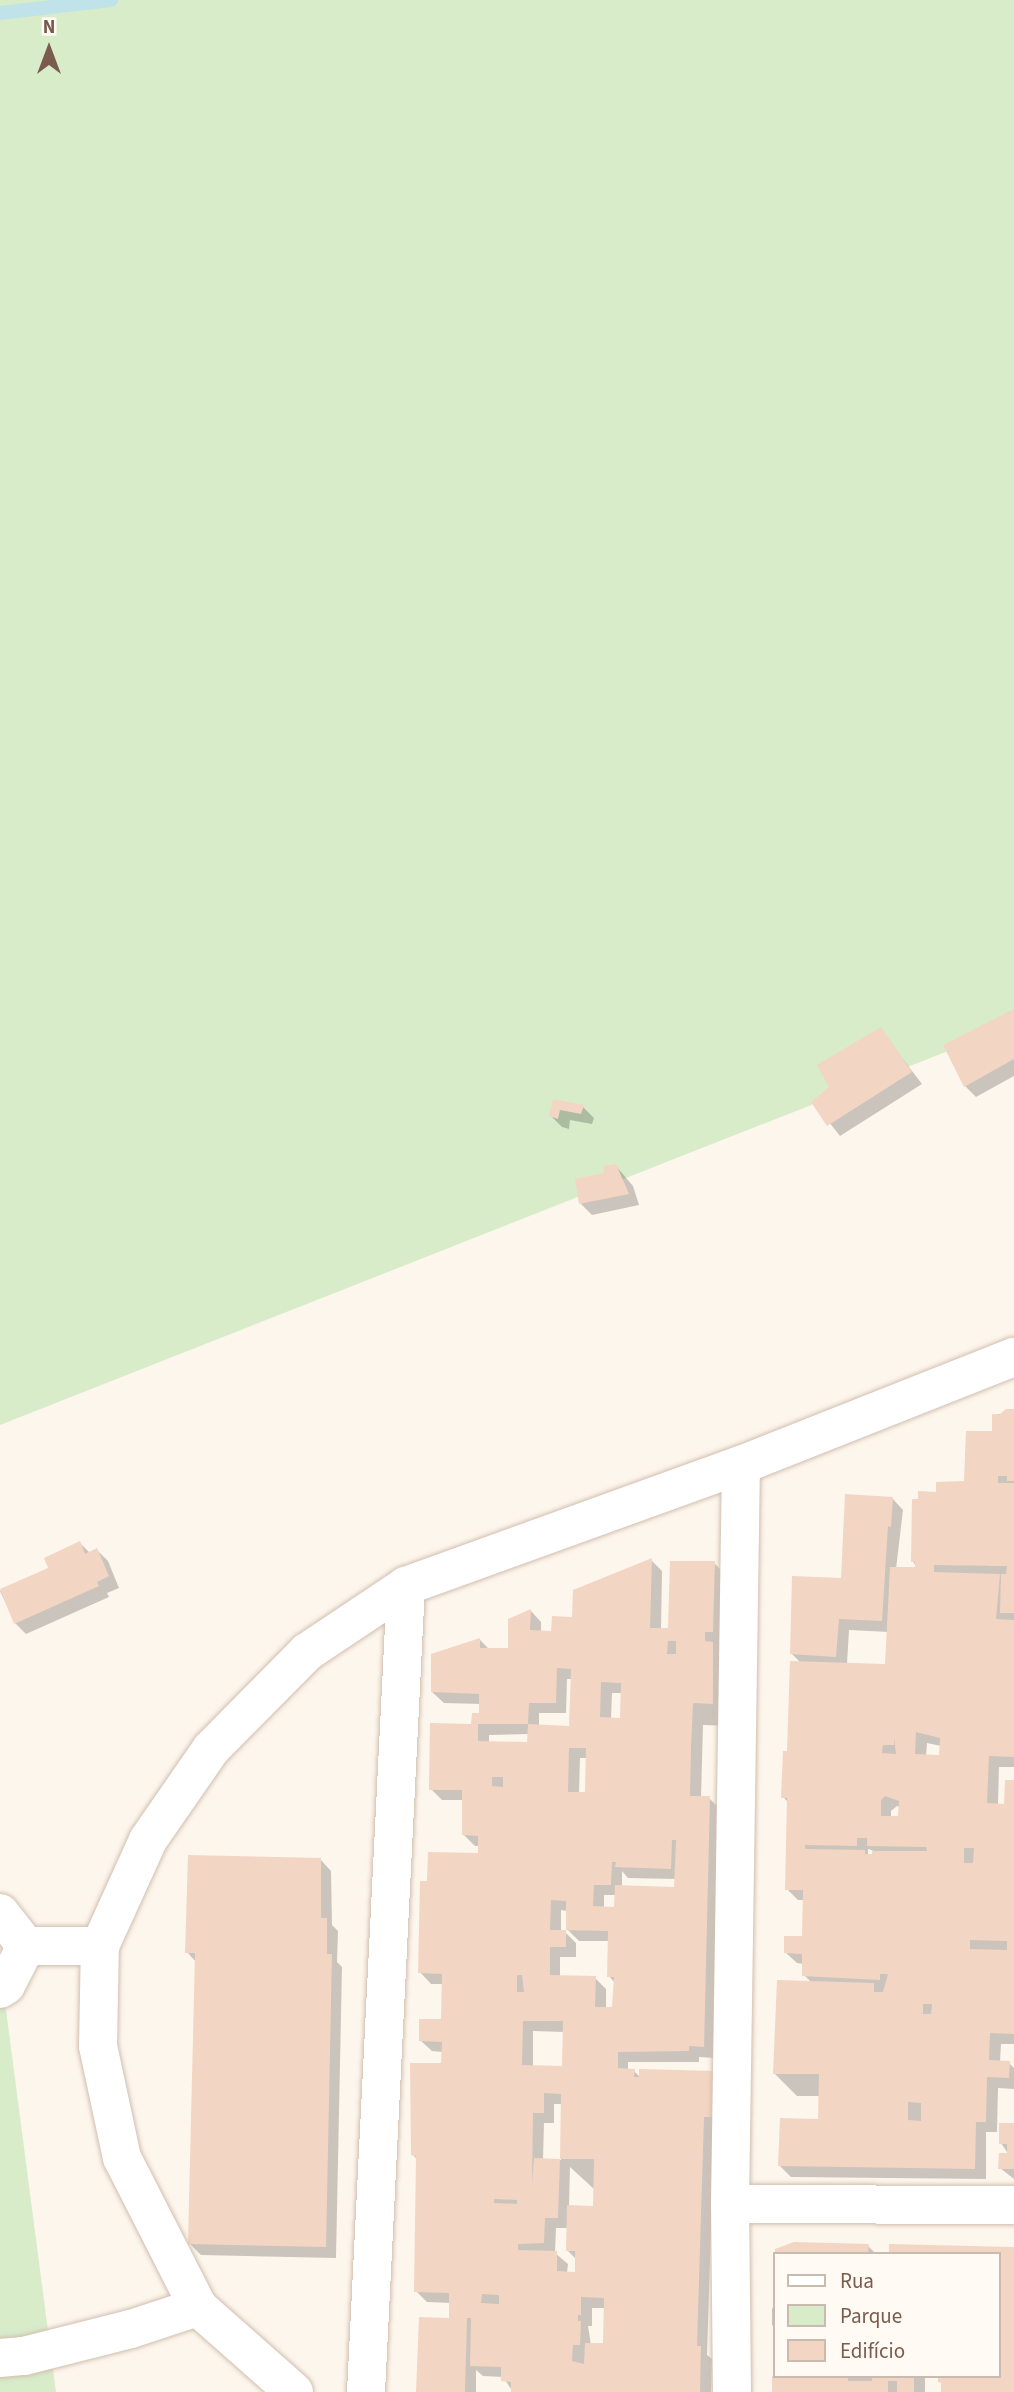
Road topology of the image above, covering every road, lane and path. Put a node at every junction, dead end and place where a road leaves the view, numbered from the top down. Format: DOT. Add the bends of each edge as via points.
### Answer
graph roads {
  1 [pos="1014,1357"];
  2 [pos="741,1465"];
  3 [pos="406,1586"];
  4 [pos="0,1913"];
  5 [pos="26,1946"];
  6 [pos="100,1946"];
  7 [pos="0,1989"];
  8 [pos="730,2204"];
  9 [pos="1014,2205"];
  10 [pos="198,2307"];
  11 [pos="0,2358"];
  12 [pos="294,2392"];
  13 [pos="366,2392"];
  14 [pos="732,2392"];
  1 -- 2 [label="street"];
  2 -- 3 [label="street"];
  2 -- 8 [label="street"];
  3 -- 6 [label="street" via="307,1652 211,1749 148,1840"];
  3 -- 13 [label="street"];
  4 -- 5 [label="street"];
  5 -- 6 [label="street"];
  5 -- 7 [label="street"];
  6 -- 10 [label="street" via="98,2046 122,2158"];
  8 -- 9 [label="street"];
  8 -- 14 [label="street"];
  10 -- 11 [label="street" via="131,2329"];
  10 -- 12 [label="street"];
}
